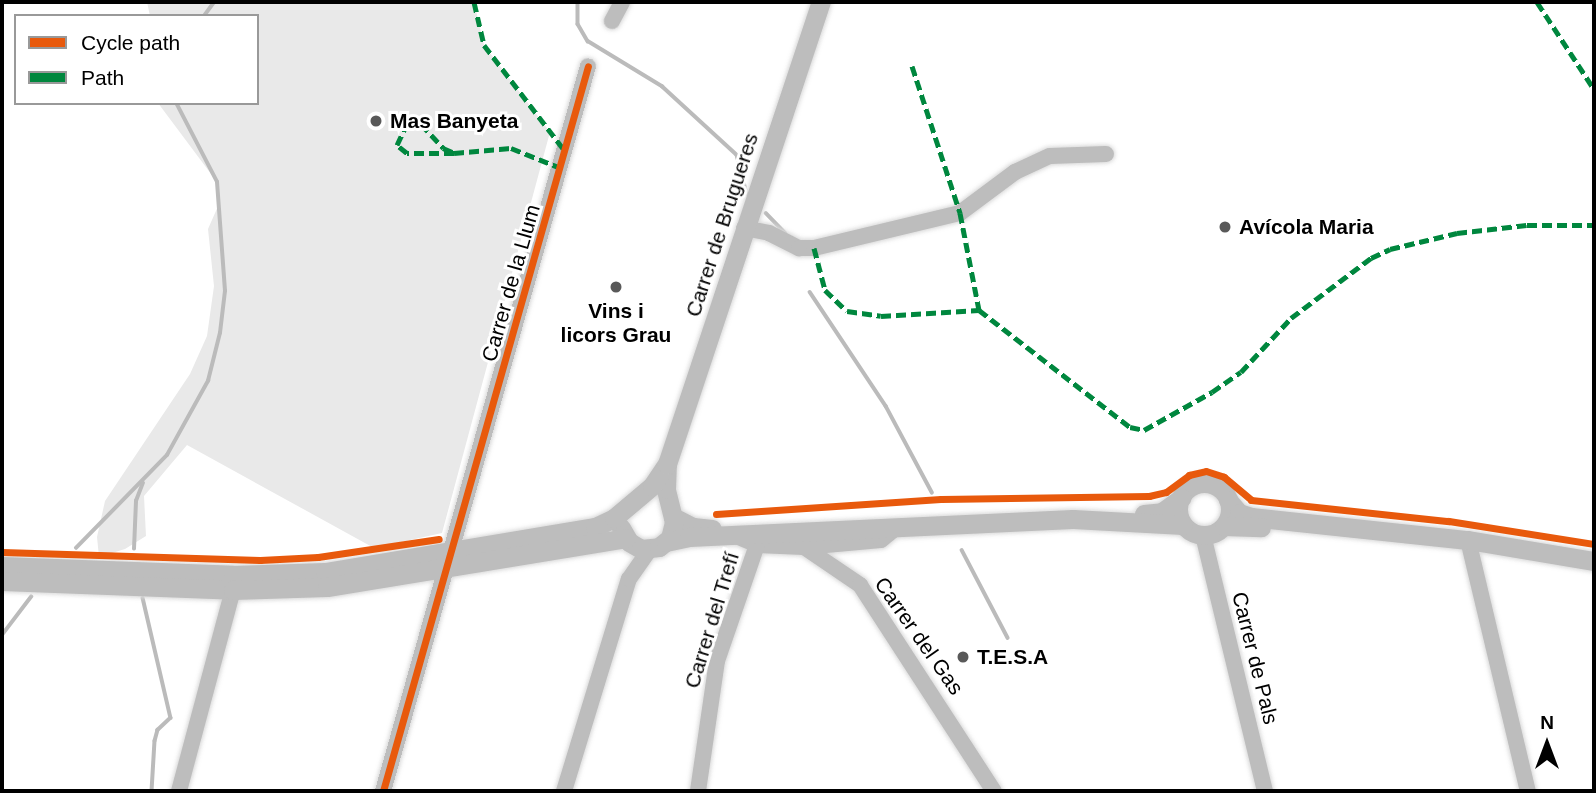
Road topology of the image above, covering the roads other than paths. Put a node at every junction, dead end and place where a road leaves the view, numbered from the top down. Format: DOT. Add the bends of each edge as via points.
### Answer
graph roads {
  1 [pos="622,2"];
  2 [pos="821,2"];
  3 [pos="612,21"];
  4 [pos="588,66"];
  5 [pos="1106,154"];
  6 [pos="744,228"];
  7 [pos="667,464"];
  8 [pos="1181,498"];
  9 [pos="1228,500"];
  10 [pos="632,503"];
  11 [pos="671,512"];
  12 [pos="1183,525"];
  13 [pos="1224,526"];
  14 [pos="896,528"];
  15 [pos="595,534"];
  16 [pos="1203,535"];
  17 [pos="736,536"];
  18 [pos="627,540"];
  19 [pos="1469,544"];
  20 [pos="757,545"];
  21 [pos="658,546"];
  22 [pos="804,547"];
  23 [pos="452,559"];
  24 [pos="1594,561"];
  25 [pos="1594,570"];
  26 [pos="4,571"];
  27 [pos="629,579"];
  28 [pos="233,582"];
  29 [pos="179,791"];
  30 [pos="383,791"];
  31 [pos="564,791"];
  32 [pos="698,791"];
  33 [pos="994,791"];
  34 [pos="1265,791"];
  35 [pos="1528,791"];
  1 -- 3 [label="street"];
  2 -- 6 [label="main road, Carrer de Brugueres"];
  4 -- 23 [label="street, Carrer de la Llum"];
  5 -- 6 [label="street" via="1050,156 1015,172 960,213 814,248 799,248 769,233"];
  6 -- 7 [label="main road, Carrer de Brugueres"];
  7 -- 10 [label="main road"];
  7 -- 11 [label="main road"];
  8 -- 9 [label="main road" via="1191,487 1205,483 1219,488"];
  8 -- 11 [label="main road" via="1162,512 1144,514 963,516 709,530"];
  8 -- 12 [label="main road" via="1178,510"];
  9 -- 13 [label="main road" via="1230,514"];
  9 -- 19 [label="main road" via="1239,513 1251,517"];
  10 -- 11 [label="main road" via="653,497"];
  10 -- 15 [label="main road"];
  10 -- 18 [label="main road" via="621,524"];
  11 -- 21 [label="main road"];
  12 -- 14 [label="main road" via="1073,519"];
  12 -- 16 [label="main road"];
  13 -- 16 [label="main road"];
  13 -- 19 [label="main road"];
  14 -- 17 [label="main road"];
  14 -- 22 [label="street" via="881,540"];
  15 -- 18 [label="main road"];
  15 -- 23 [label="main road"];
  16 -- 34 [label="street, Carrer de Pals"];
  17 -- 20 [label="street"];
  17 -- 21 [label="main road"];
  18 -- 21 [label="main road"];
  18 -- 27 [label="street"];
  19 -- 24 [label="main road"];
  19 -- 25 [label="main road"];
  19 -- 35 [label="street"];
  20 -- 22 [label="street"];
  20 -- 32 [label="street, Carrer del Trefí" via="715,669"];
  21 -- 27 [label="street"];
  22 -- 33 [label="street, Carrer del Gas" via="860,585"];
  23 -- 28 [label="main road"];
  23 -- 30 [label="street, Carrer de la Llum"];
  26 -- 28 [label="main road"];
  27 -- 31 [label="street"];
  28 -- 29 [label="street"];
}
